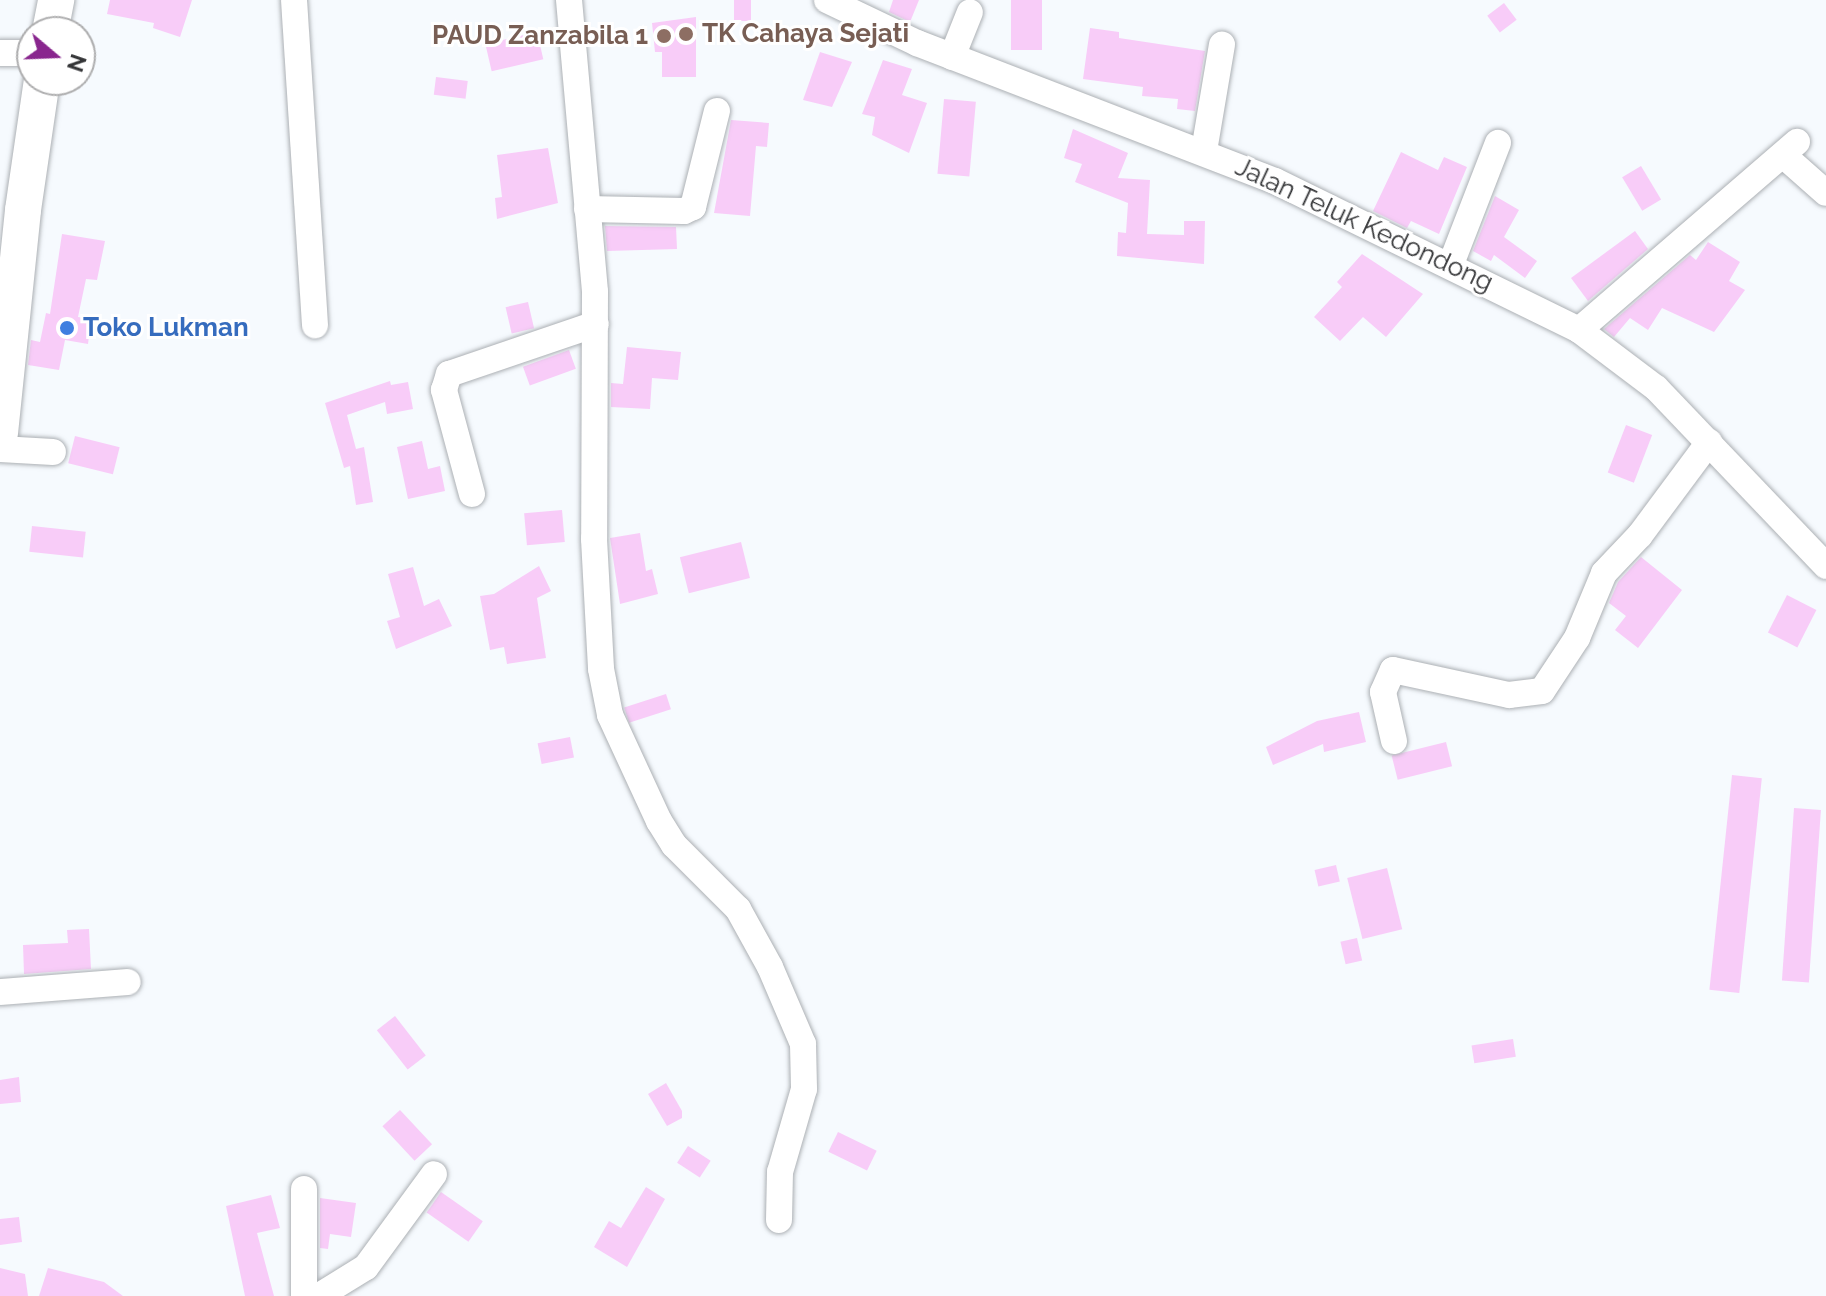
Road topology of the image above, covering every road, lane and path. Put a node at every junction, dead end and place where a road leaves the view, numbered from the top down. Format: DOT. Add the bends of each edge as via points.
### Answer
graph roads {
  1 [pos="294,0"];
  2 [pos="569,0"];
  3 [pos="827,0"];
  4 [pos="970,12"];
  5 [pos="1222,45"];
  6 [pos="952,57"];
  7 [pos="40,96"];
  8 [pos="717,111"];
  9 [pos="1498,143"];
  10 [pos="1204,151"];
  11 [pos="1826,193"];
  12 [pos="587,209"];
  13 [pos="1451,264"];
  14 [pos="596,324"];
  15 [pos="315,325"];
  16 [pos="1579,330"];
  17 [pos="6,336"];
  18 [pos="0,433"];
  19 [pos="1709,442"];
  20 [pos="0,449"];
  21 [pos="53,452"];
  22 [pos="472,494"];
  23 [pos="1826,566"];
  24 [pos="1394,741"];
  25 [pos="128,982"];
  26 [pos="0,992"];
  27 [pos="434,1174"];
  28 [pos="304,1189"];
  29 [pos="779,1220"];
  30 [pos="304,1296"];
  31 [pos="319,1296"];
  1 -- 15 [label="street"];
  2 -- 12 [label="street"];
  3 -- 6 [label="street, Jalan Teluk Kedondong"];
  4 -- 6 [label="street"];
  5 -- 10 [label="street"];
  6 -- 10 [label="street, Jalan Teluk Kedondong"];
  7 -- 17 [label="main road"];
  8 -- 12 [label="street" via="693,207"];
  9 -- 13 [label="street"];
  10 -- 13 [label="street, Jalan Teluk Kedondong"];
  11 -- 16 [label="street" via="1790,148"];
  12 -- 14 [label="street"];
  13 -- 16 [label="street, Jalan Teluk Kedondong"];
  14 -- 22 [label="street" via="449,374 444,390"];
  14 -- 29 [label="street" via="594,539 601,669 610,715 674,845 738,909 776,978 803,1044 804,1089 780,1172"];
  16 -- 19 [label="street, Jalan Teluk Kedondong" via="1616,353"];
  17 -- 18 [label="main road"];
  19 -- 23 [label="street, Jalan Teluk Kedondong"];
  19 -- 24 [label="street" via="1640,535 1604,573 1577,638 1542,691 1509,695 1393,670 1383,692"];
  20 -- 21 [label="street"];
  25 -- 26 [label="street"];
  27 -- 31 [label="street" via="366,1267"];
  28 -- 30 [label="street"];
}
